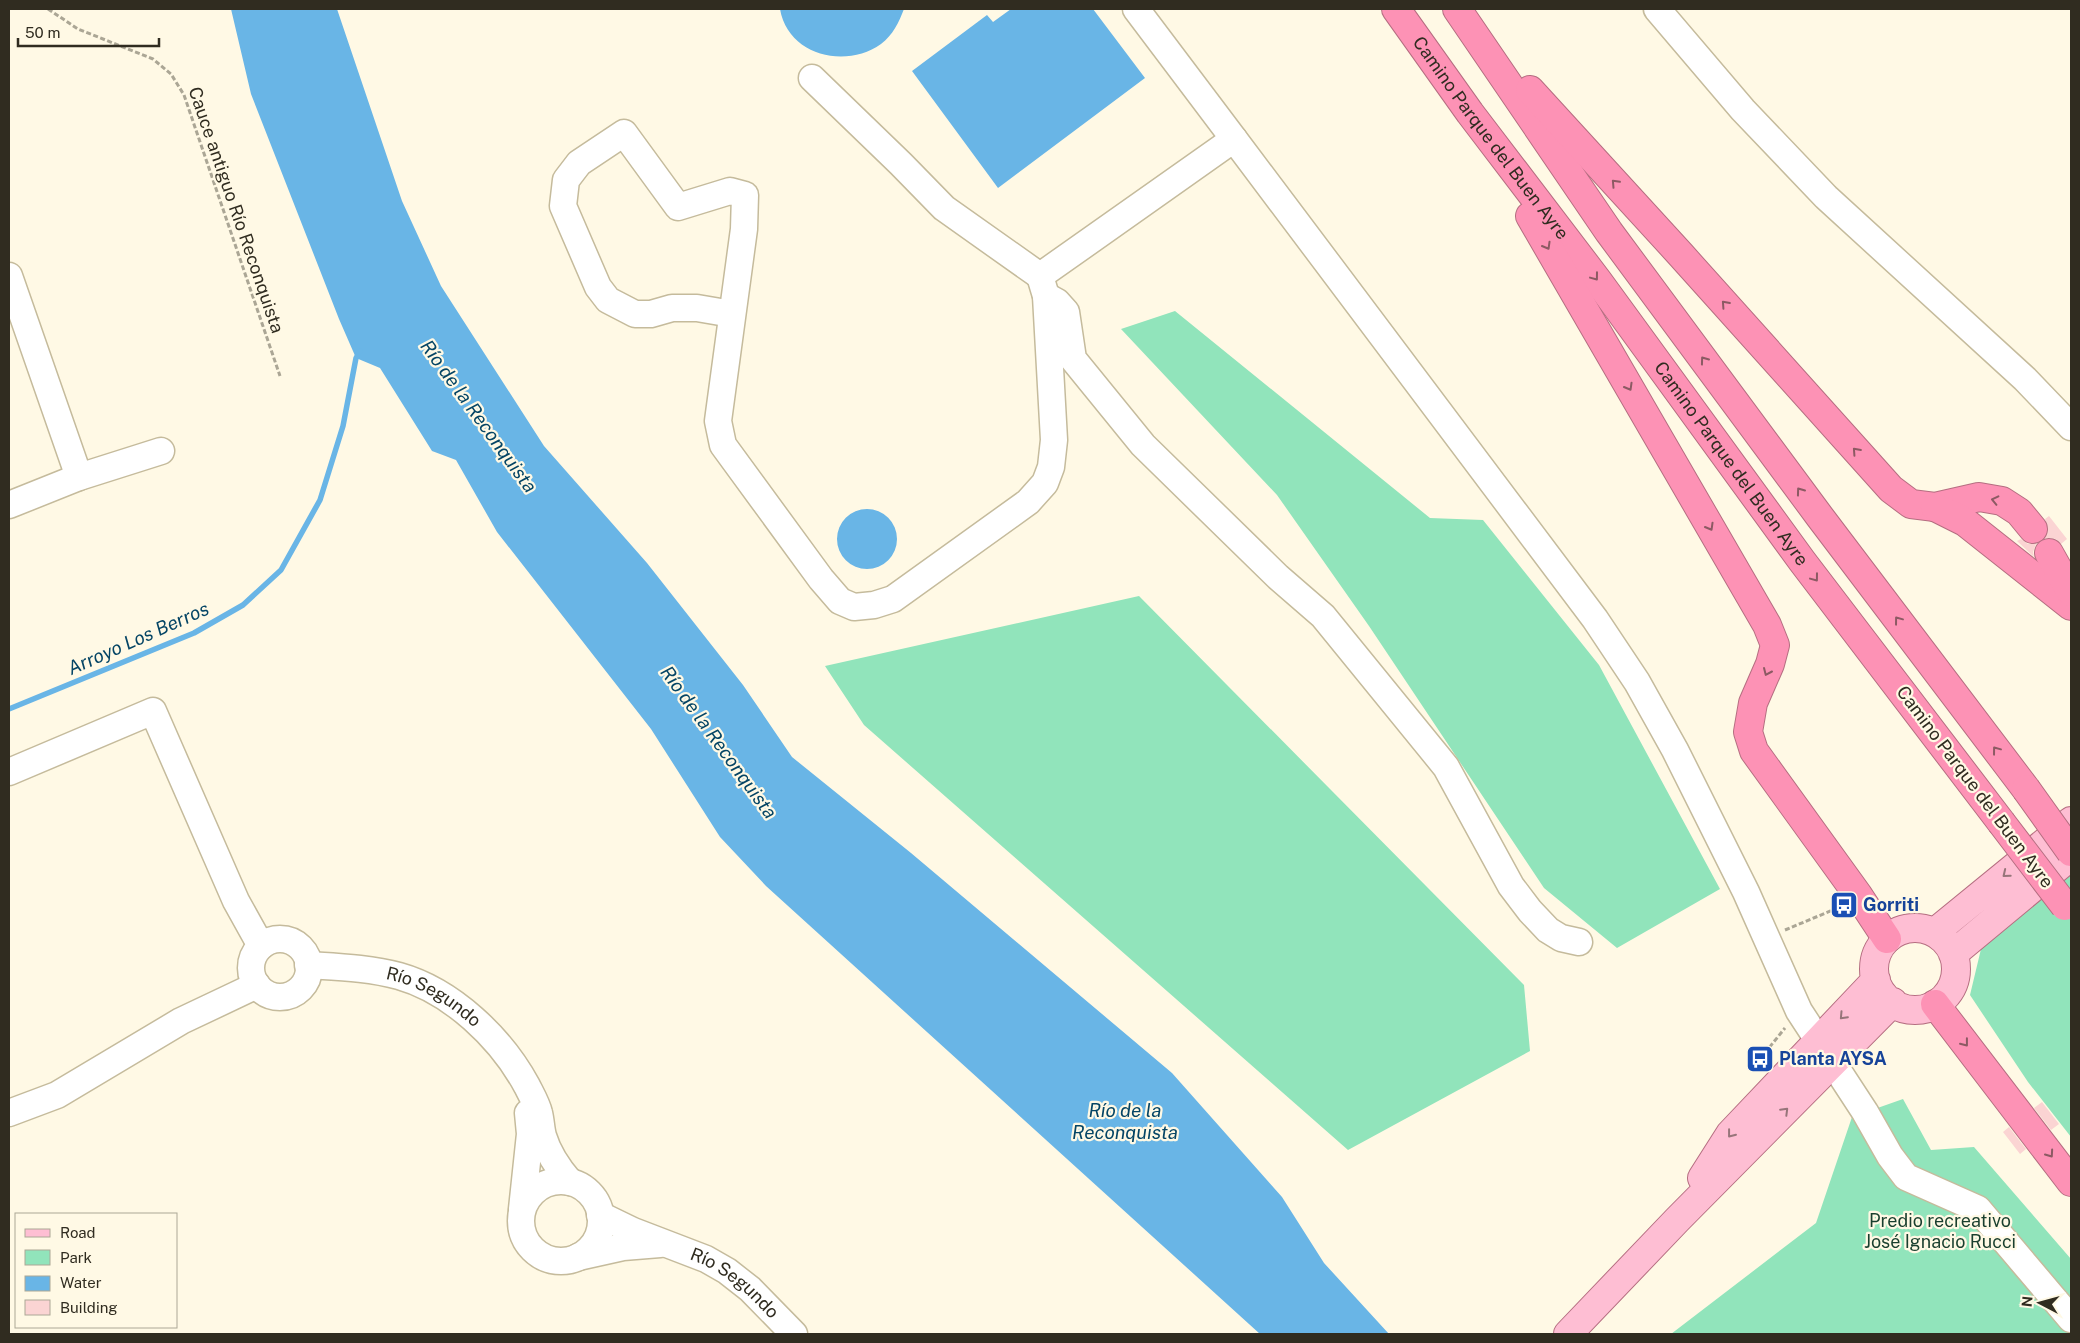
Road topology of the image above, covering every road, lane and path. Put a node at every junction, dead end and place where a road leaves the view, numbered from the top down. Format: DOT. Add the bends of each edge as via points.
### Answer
graph roads {
  1 [pos="48,9"];
  2 [pos="1136,9"];
  3 [pos="1396,9"];
  4 [pos="1657,9"];
  5 [pos="1462,15"];
  6 [pos="812,78"];
  7 [pos="1470,113"];
  8 [pos="1234,139"];
  9 [pos="9,276"];
  10 [pos="1043,286"];
  11 [pos="732,314"];
  12 [pos="280,376"];
  13 [pos="2071,427"];
  14 [pos="160,451"];
  15 [pos="79,477"];
  16 [pos="9,505"];
  17 [pos="1935,507"];
  18 [pos="2033,529"];
  19 [pos="2049,553"];
  20 [pos="2071,592"];
  21 [pos="2071,606"];
  22 [pos="9,772"];
  23 [pos="2071,821"];
  24 [pos="2071,852"];
  25 [pos="2071,856"];
  26 [pos="1844,905"];
  27 [pos="2068,910"];
  28 [pos="1935,932"];
  29 [pos="1766,938"];
  30 [pos="1887,939"];
  31 [pos="1579,942"];
  32 [pos="261,946"];
  33 [pos="1953,954"];
  34 [pos="308,965"];
  35 [pos="1876,980"];
  36 [pos="257,985"];
  37 [pos="1893,1002"];
  38 [pos="1935,1004"];
  39 [pos="1799,1011"];
  40 [pos="1826,1052"];
  41 [pos="1760,1059"];
  42 [pos="526,1085"];
  43 [pos="9,1112"];
  44 [pos="570,1182"];
  45 [pos="2071,1182"];
  46 [pos="600,1215"];
  47 [pos="521,1216"];
  48 [pos="666,1244"];
  49 [pos="574,1258"];
  50 [pos="2071,1319"];
  51 [pos="794,1334"];
  52 [pos="1568,1334"];
  1 -- 12 [label="path, Cauce antiguo Río Reconquista" via="78,29 154,59 171,74 184,95"];
  2 -- 8 [label="street"];
  3 -- 7 [label="highway, Camino Parque del Buen Ayre"];
  4 -- 13 [label="street" via="1743,110 1826,197 2026,379"];
  17 -- 5 [label="highway, one-way" via="1911,504 1890,489"];
  24 -- 5 [label="highway, one-way, bridge" via="1609,232"];
  6 -- 10 [label="street" via="944,208"];
  7 -- 27 [label="highway, Camino Parque del Buen Ayre, one-way, bridge" via="1802,561"];
  7 -- 30 [label="highway, one-way" via="1767,625 1775,645 1753,703 1748,732 1754,751"];
  8 -- 10 [label="street"];
  8 -- 29 [label="street" via="1595,619 1675,750"];
  9 -- 15 [label="street"];
  10 -- 11 [label="street" via="1054,440 1051,467 1045,483 1028,502 893,599 854,607 840,601 821,579 723,445 718,421"];
  10 -- 31 [label="street" via="1066,312 1073,359 1143,445 1278,577 1323,616 1446,767 1511,886 1530,911 1548,930 1561,938"];
  11 -- 11 [label="street" via="744,229 745,195 730,191 678,207 624,133 579,163 566,180 564,206 598,287 608,300 635,314 651,314 672,308"];
  14 -- 15 [label="street"];
  15 -- 16 [label="street"];
  18 -- 17 [label="highway, one-way" via="2019,512 2002,501 1978,497"];
  17 -- 21 [label="highway" via="1965,522"];
  19 -- 20 [label="highway"];
  22 -- 32 [label="street" via="153,711 236,901"];
  23 -- 28 [label="main road, one-way"];
  25 -- 33 [label="main road"];
  26 -- 29 [label="path"];
  28 -- 30 [label="main road" via="1918,928 1902,930"];
  28 -- 33 [label="main road"];
  29 -- 39 [label="street"];
  30 -- 35 [label="main road" via="1878,951 1874,965"];
  32 -- 34 [label="street" via="277,939 286,940 301,949"];
  32 -- 36 [label="street" via="255,953 251,972"];
  33 -- 38 [label="main road" via="1957,968 1954,983 1946,996"];
  34 -- 36 [label="street" via="304,984 288,996 269,995"];
  34 -- 42 [label="street, Río Segundo" via="399,976 446,997 480,1025"];
  35 -- 37 [label="main road" via="1879,989"];
  35 -- 40 [label="main road, one-way"];
  36 -- 43 [label="street" via="181,1021 57,1095"];
  37 -- 38 [label="main road" via="1914,1010"];
  37 -- 40 [label="main road"];
  38 -- 45 [label="highway, one-way"];
  39 -- 40 [label="street"];
  39 -- 41 [label="path"];
  40 -- 50 [label="street" via="1906,1177 1978,1209"];
  40 -- 52 [label="main road" via="1677,1220"];
  42 -- 44 [label="street, Río Segundo" via="539,1113 550,1153"];
  42 -- 47 [label="street" via="530,1134"];
  44 -- 46 [label="street" via="592,1196"];
  44 -- 47 [label="street" via="556,1181 532,1192"];
  46 -- 48 [label="street, Río Segundo"];
  46 -- 49 [label="street" via="600,1229 595,1241 586,1252"];
  47 -- 49 [label="street" via="522,1230 536,1252 548,1259"];
  48 -- 49 [label="street, Río Segundo" via="623,1247"];
  48 -- 51 [label="street, Río Segundo" via="727,1271 750,1289"];
}
